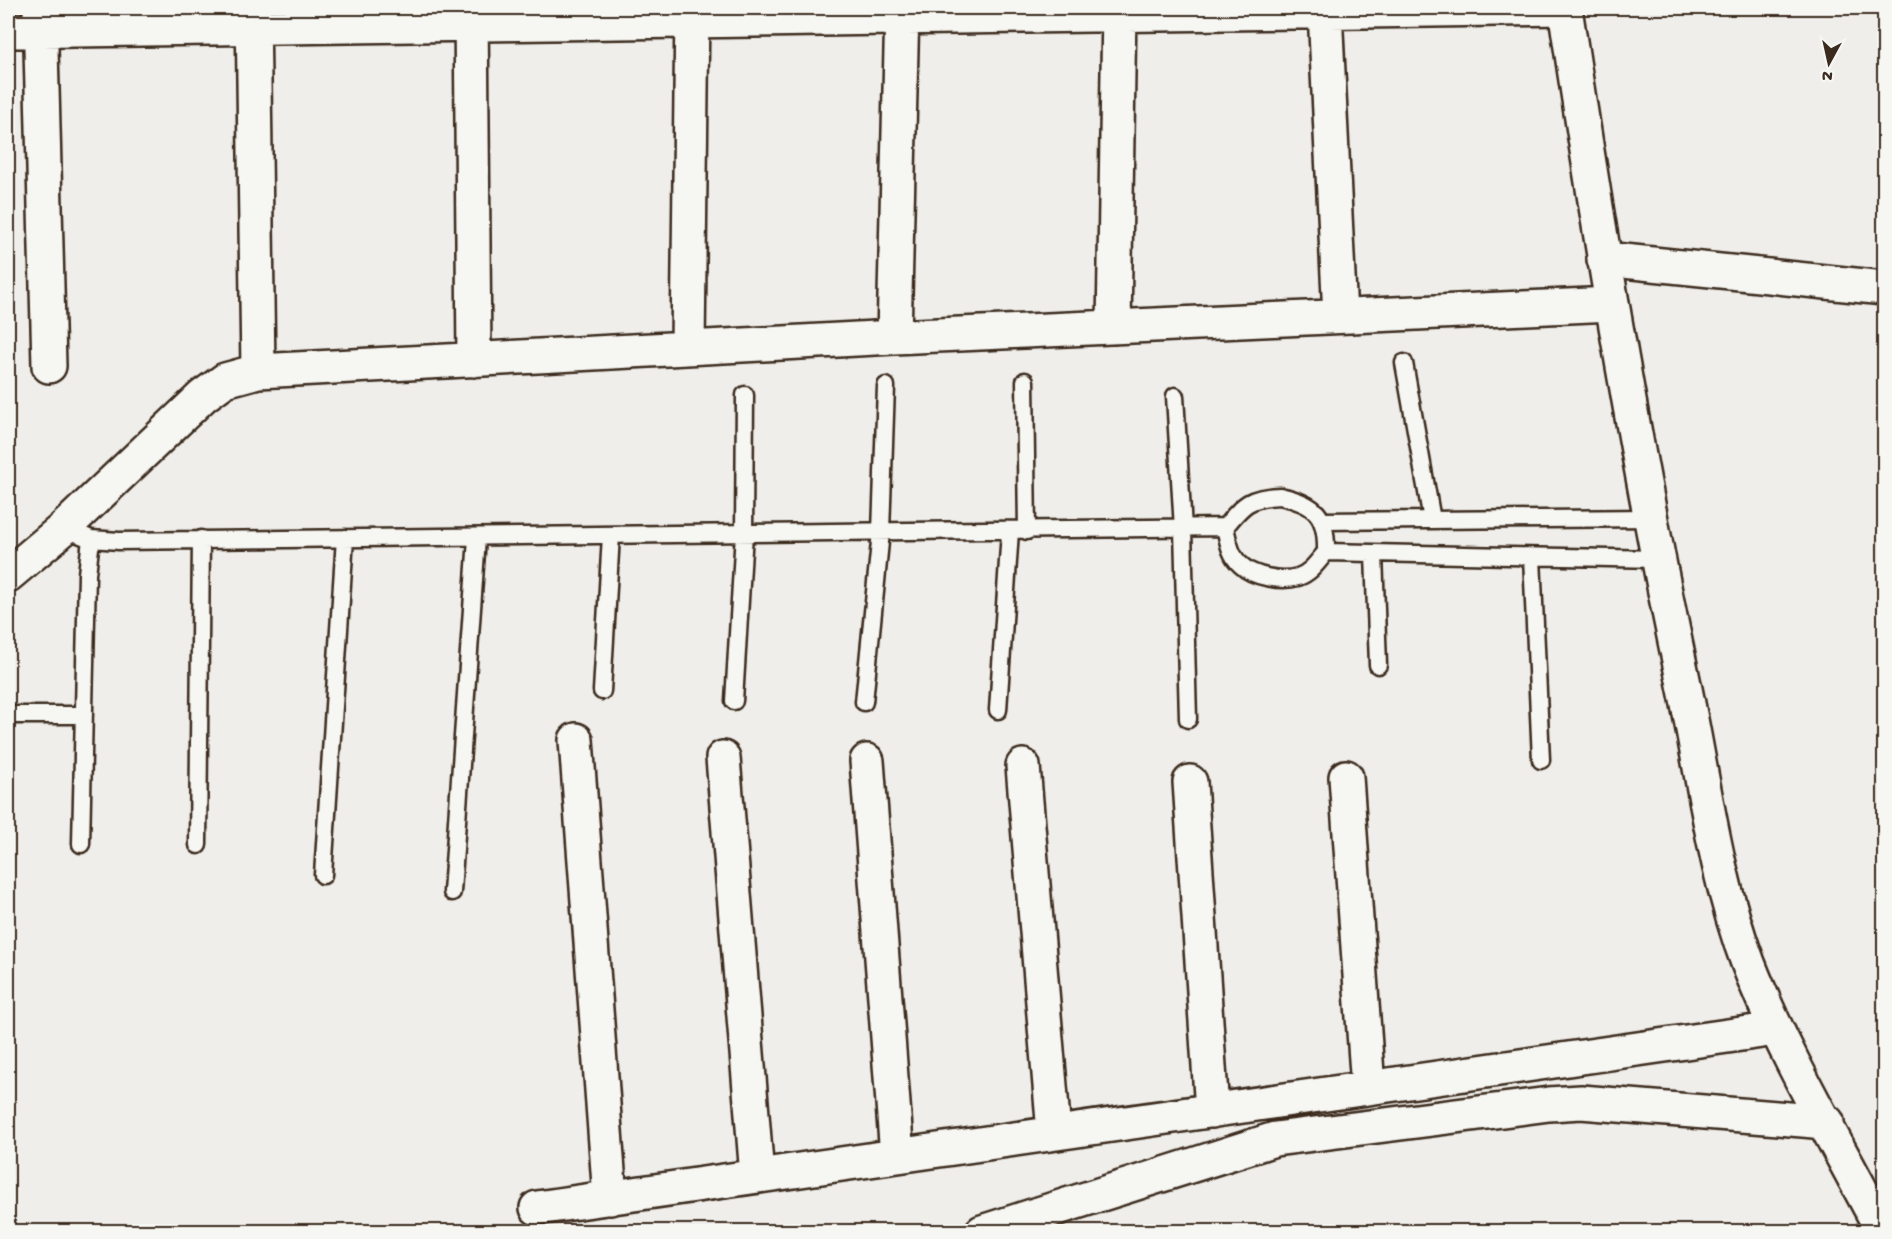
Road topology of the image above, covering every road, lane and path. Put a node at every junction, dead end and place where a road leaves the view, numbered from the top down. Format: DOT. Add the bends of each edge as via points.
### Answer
graph roads {
  1 [pos="1565,8"];
  2 [pos="1118,10"];
  3 [pos="1325,11"];
  4 [pos="902,12"];
  5 [pos="692,14"];
  6 [pos="472,16"];
  7 [pos="253,17"];
  8 [pos="40,19"];
  9 [pos="8,31"];
  10 [pos="1604,259"];
  11 [pos="1884,288"];
  12 [pos="1612,304"];
  13 [pos="1340,315"];
  14 [pos="1114,327"];
  15 [pos="894,336"];
  16 [pos="688,347"];
  17 [pos="474,360"];
  18 [pos="1404,363"];
  19 [pos="49,366"];
  20 [pos="258,371"];
  21 [pos="1025,381"];
  22 [pos="886,386"];
  23 [pos="745,395"];
  24 [pos="1175,396"];
  25 [pos="1651,518"];
  26 [pos="1432,520"];
  27 [pos="1323,521"];
  28 [pos="1225,527"];
  29 [pos="1183,529"];
  30 [pos="1019,531"];
  31 [pos="881,532"];
  32 [pos="744,533"];
  33 [pos="77,534"];
  34 [pos="611,535"];
  35 [pos="201,538"];
  36 [pos="345,538"];
  37 [pos="477,538"];
  38 [pos="1326,552"];
  39 [pos="1374,554"];
  40 [pos="1532,557"];
  41 [pos="1657,559"];
  42 [pos="8,575"];
  43 [pos="1378,665"];
  44 [pos="602,691"];
  45 [pos="734,701"];
  46 [pos="864,702"];
  47 [pos="998,710"];
  48 [pos="8,714"];
  49 [pos="84,715"];
  50 [pos="1188,719"];
  51 [pos="576,740"];
  52 [pos="723,758"];
  53 [pos="1541,760"];
  54 [pos="867,761"];
  55 [pos="1023,766"];
  56 [pos="1346,777"];
  57 [pos="1190,782"];
  58 [pos="81,844"];
  59 [pos="198,845"];
  60 [pos="323,875"];
  61 [pos="452,892"];
  62 [pos="1776,1029"];
  63 [pos="1368,1088"];
  64 [pos="1212,1111"];
  65 [pos="1827,1122"];
  66 [pos="1054,1133"];
  67 [pos="897,1156"];
  68 [pos="757,1176"];
  69 [pos="610,1198"];
  70 [pos="537,1208"];
  71 [pos="982,1232"];
  72 [pos="1883,1232"];
  1 -- 3 [label="street"];
  1 -- 10 [label="street"];
  2 -- 3 [label="street"];
  2 -- 4 [label="street"];
  2 -- 14 [label="street"];
  3 -- 13 [label="street"];
  4 -- 5 [label="street"];
  4 -- 15 [label="street"];
  5 -- 6 [label="street"];
  5 -- 16 [label="street"];
  6 -- 7 [label="street"];
  6 -- 17 [label="street"];
  7 -- 8 [label="street"];
  7 -- 20 [label="street"];
  8 -- 9 [label="street"];
  8 -- 19 [label="street"];
  10 -- 11 [label="street"];
  10 -- 12 [label="street"];
  12 -- 13 [label="street"];
  12 -- 25 [label="street"];
  13 -- 14 [label="street"];
  14 -- 15 [label="street"];
  15 -- 16 [label="street"];
  16 -- 17 [label="street"];
  17 -- 20 [label="street"];
  18 -- 26 [label="lane"];
  20 -- 33 [label="street" via="225,380 203,396"];
  21 -- 30 [label="lane"];
  22 -- 31 [label="lane"];
  23 -- 32 [label="lane"];
  24 -- 29 [label="lane"];
  25 -- 26 [label="lane"];
  25 -- 41 [label="street"];
  26 -- 27 [label="lane"];
  27 -- 28 [label="lane" via="1314,508 1298,500 1261,496 1245,503"];
  27 -- 38 [label="lane"];
  28 -- 29 [label="lane"];
  28 -- 38 [label="lane" via="1240,565 1256,574 1298,577 1314,567"];
  29 -- 30 [label="lane"];
  29 -- 50 [label="lane"];
  30 -- 31 [label="lane"];
  30 -- 47 [label="lane"];
  31 -- 32 [label="lane"];
  31 -- 46 [label="lane"];
  32 -- 34 [label="lane"];
  32 -- 45 [label="lane"];
  33 -- 35 [label="lane" via="119,541"];
  33 -- 42 [label="street"];
  33 -- 49 [label="lane" via="87,574"];
  34 -- 37 [label="lane"];
  34 -- 44 [label="lane"];
  35 -- 36 [label="lane"];
  35 -- 59 [label="lane"];
  36 -- 37 [label="lane"];
  36 -- 60 [label="lane"];
  37 -- 61 [label="lane"];
  38 -- 39 [label="lane"];
  39 -- 40 [label="lane"];
  39 -- 43 [label="lane"];
  40 -- 41 [label="lane"];
  40 -- 53 [label="lane"];
  41 -- 62 [label="street" via="1728,901"];
  48 -- 49 [label="lane"];
  49 -- 58 [label="lane"];
  51 -- 69 [label="street"];
  52 -- 68 [label="street"];
  54 -- 67 [label="street"];
  55 -- 66 [label="street"];
  56 -- 63 [label="street"];
  57 -- 64 [label="street"];
  62 -- 63 [label="street"];
  62 -- 65 [label="street"];
  63 -- 64 [label="street"];
  64 -- 66 [label="street"];
  65 -- 71 [label="street" via="1581,1102 1275,1138"];
  65 -- 72 [label="street"];
  66 -- 67 [label="street"];
  67 -- 68 [label="street"];
  68 -- 69 [label="street"];
  69 -- 70 [label="street"];
}
